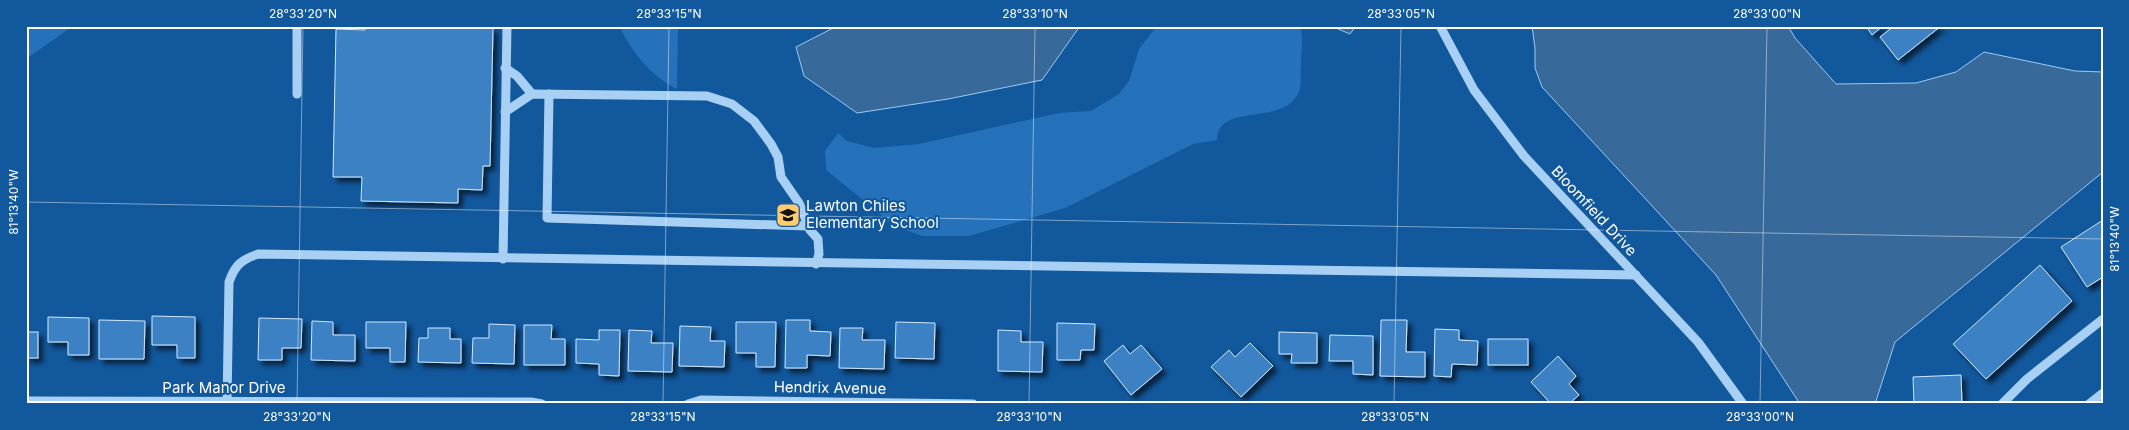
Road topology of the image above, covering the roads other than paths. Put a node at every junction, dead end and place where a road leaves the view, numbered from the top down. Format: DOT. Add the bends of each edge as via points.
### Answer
graph roads {
  1 [pos="297,26"];
  2 [pos="507,26"];
  3 [pos="1440,26"];
  4 [pos="505,68"];
  5 [pos="297,94"];
  6 [pos="532,94"];
  7 [pos="550,94"];
  8 [pos="505,112"];
  9 [pos="808,226"];
  10 [pos="503,259"];
  11 [pos="816,264"];
  12 [pos="1636,275"];
  13 [pos="2103,319"];
  14 [pos="2103,393"];
  15 [pos="26,401"];
  16 [pos="227,403"];
  17 [pos="435,403"];
  18 [pos="542,404"];
  19 [pos="688,404"];
  20 [pos="973,404"];
  21 [pos="1743,404"];
  22 [pos="2002,404"];
  23 [pos="2089,404"];
  1 -- 5 [label="street"];
  2 -- 4 [label="street"];
  3 -- 12 [label="street, Bloomfield Drive" via="1474,90 1524,156"];
  4 -- 6 [label="street" via="517,76"];
  4 -- 8 [label="street"];
  6 -- 7 [label="street"];
  6 -- 8 [label="street"];
  7 -- 9 [label="street" via="707,96 732,104 754,121 771,144 778,157 781,177 799,203"];
  7 -- 9 [label="street" via="547,218"];
  8 -- 10 [label="street"];
  9 -- 11 [label="street" via="818,239"];
  10 -- 11 [label="street"];
  10 -- 16 [label="street" via="258,254 243,260 234,268 229,282"];
  11 -- 12 [label="street"];
  12 -- 21 [label="street, Bloomfield Drive" via="1698,342"];
  13 -- 22 [label="street" via="2027,379"];
  14 -- 23 [label="street"];
  15 -- 16 [label="street, Park Manor Drive"];
  16 -- 17 [label="street, Park Manor Drive"];
  17 -- 18 [label="street, Park Manor Drive"];
  19 -- 20 [label="street, Hendrix Avenue" via="701,400"];
}
